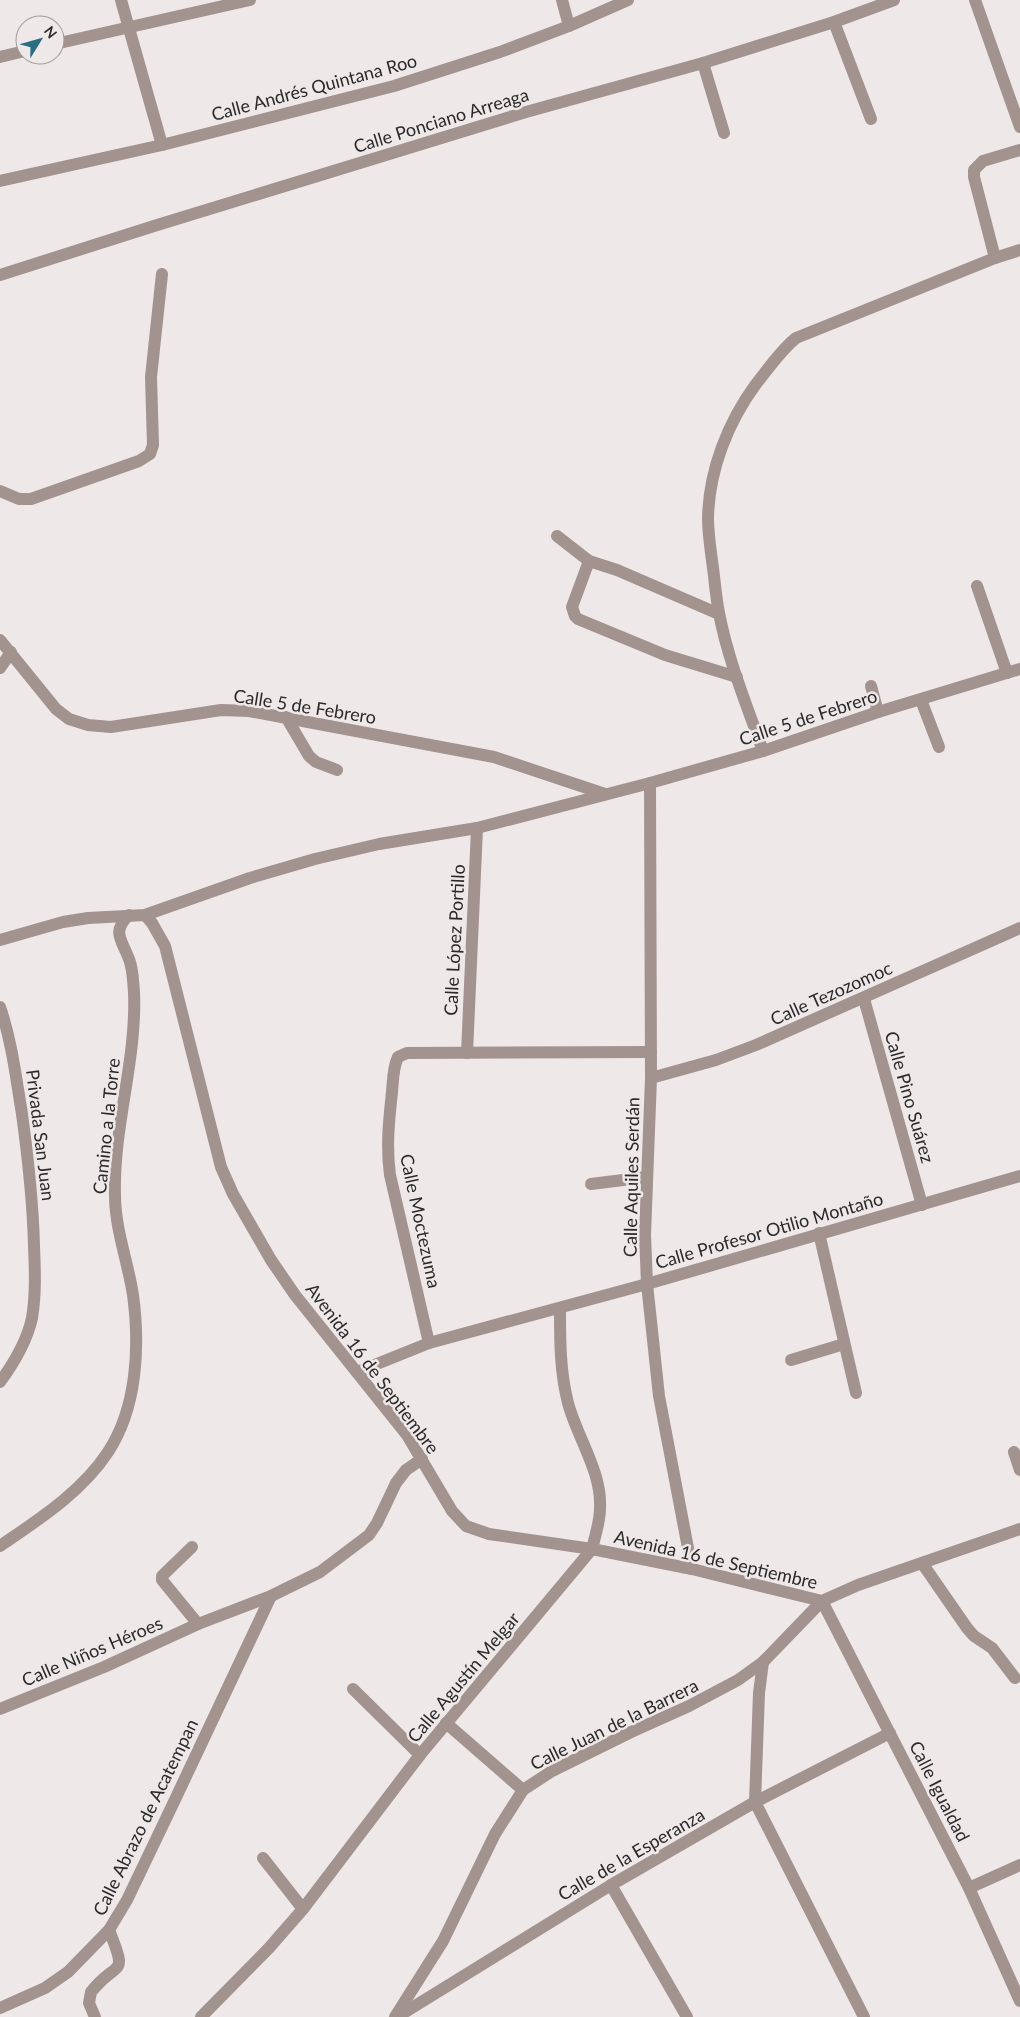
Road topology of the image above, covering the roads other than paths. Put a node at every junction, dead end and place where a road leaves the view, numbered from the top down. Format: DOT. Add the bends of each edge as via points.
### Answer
graph roads {
  1 [pos="121,0"];
  2 [pos="250,0"];
  3 [pos="562,0"];
  4 [pos="628,0"];
  5 [pos="894,0"];
  6 [pos="975,0"];
  7 [pos="834,22"];
  8 [pos="130,26"];
  9 [pos="569,26"];
  10 [pos="65,42"];
  11 [pos="15,53"];
  12 [pos="0,57"];
  13 [pos="703,63"];
  14 [pos="871,119"];
  15 [pos="1020,127"];
  16 [pos="724,133"];
  17 [pos="162,145"];
  18 [pos="1020,150"];
  19 [pos="0,181"];
  20 [pos="1020,250"];
  21 [pos="995,258"];
  22 [pos="162,274"];
  23 [pos="0,275"];
  24 [pos="0,490"];
  25 [pos="557,536"];
  26 [pos="589,561"];
  27 [pos="977,586"];
  28 [pos="719,614"];
  29 [pos="0,640"];
  30 [pos="11,652"];
  31 [pos="0,668"];
  32 [pos="1020,669"];
  33 [pos="1007,673"];
  34 [pos="737,677"];
  35 [pos="870,686"];
  36 [pos="922,700"];
  37 [pos="878,712"];
  38 [pos="286,717"];
  39 [pos="939,747"];
  40 [pos="763,751"];
  41 [pos="337,770"];
  42 [pos="650,783"];
  43 [pos="605,794"];
  44 [pos="477,828"];
  45 [pos="129,915"];
  46 [pos="145,915"];
  47 [pos="1020,928"];
  48 [pos="0,940"];
  49 [pos="864,999"];
  50 [pos="0,1007"];
  51 [pos="651,1052"];
  52 [pos="467,1053"];
  53 [pos="651,1078"];
  54 [pos="1020,1176"];
  55 [pos="647,1177"];
  56 [pos="591,1184"];
  57 [pos="922,1205"];
  58 [pos="819,1233"];
  59 [pos="647,1284"];
  60 [pos="560,1309"];
  61 [pos="429,1343"];
  62 [pos="844,1344"];
  63 [pos="791,1360"];
  64 [pos="357,1372"];
  65 [pos="0,1382"];
  66 [pos="856,1393"];
  67 [pos="1014,1452"];
  68 [pos="422,1459"];
  69 [pos="1020,1470"];
  70 [pos="1020,1529"];
  71 [pos="0,1546"];
  72 [pos="192,1547"];
  73 [pos="592,1549"];
  74 [pos="922,1563"];
  75 [pos="692,1569"];
  76 [pos="271,1596"];
  77 [pos="822,1601"];
  78 [pos="198,1624"];
  79 [pos="763,1662"];
  80 [pos="1015,1678"];
  81 [pos="353,1689"];
  82 [pos="0,1709"];
  83 [pos="446,1723"];
  84 [pos="890,1733"];
  85 [pos="420,1755"];
  86 [pos="523,1790"];
  87 [pos="755,1802"];
  88 [pos="263,1858"];
  89 [pos="1020,1865"];
  90 [pos="611,1885"];
  91 [pos="969,1888"];
  92 [pos="303,1909"];
  93 [pos="109,1930"];
  94 [pos="1020,2001"];
  95 [pos="0,2008"];
  96 [pos="96,2017"];
  97 [pos="201,2017"];
  98 [pos="396,2017"];
  99 [pos="687,2017"];
  100 [pos="864,2017"];
  1 -- 8 [label="street"];
  2 -- 8 [label="street"];
  3 -- 9 [label="street"];
  4 -- 9 [label="street, Calle Andrés Quintana Roo"];
  5 -- 7 [label="street, Calle Ponciano Arreaga"];
  6 -- 15 [label="street"];
  7 -- 13 [label="street, Calle Ponciano Arreaga"];
  7 -- 14 [label="street"];
  8 -- 10 [label="street"];
  8 -- 17 [label="street"];
  9 -- 17 [label="street, Calle Andrés Quintana Roo" via="394,86"];
  11 -- 12 [label="street"];
  13 -- 16 [label="street"];
  13 -- 23 [label="street, Calle Ponciano Arreaga" via="498,120"];
  17 -- 19 [label="street, Calle Andrés Quintana Roo"];
  18 -- 21 [label="street" via="983,161 974,170"];
  20 -- 21 [label="street"];
  21 -- 28 [label="street" via="796,338 777,356 731,424 720,451 712,486 708,518"];
  22 -- 24 [label="street" via="151,377 153,444 150,454 140,461 30,499 19,499"];
  25 -- 26 [label="street"];
  26 -- 28 [label="street"];
  26 -- 34 [label="street" via="572,607 575,616 583,623"];
  27 -- 33 [label="street"];
  28 -- 34 [label="street"];
  29 -- 30 [label="street, Calle 5 de Febrero"];
  30 -- 31 [label="street"];
  30 -- 38 [label="street, Calle 5 de Febrero" via="56,709 69,719 88,725 141,723 221,710"];
  32 -- 33 [label="street, Calle 5 de Febrero"];
  33 -- 36 [label="street, Calle 5 de Febrero"];
  34 -- 40 [label="street"];
  35 -- 37 [label="street"];
  36 -- 37 [label="street, Calle 5 de Febrero"];
  36 -- 39 [label="street"];
  37 -- 40 [label="street, Calle 5 de Febrero"];
  38 -- 41 [label="street" via="309,756"];
  38 -- 43 [label="street, Calle 5 de Febrero" via="494,757"];
  40 -- 42 [label="street, Calle 5 de Febrero"];
  42 -- 43 [label="street, Calle 5 de Febrero"];
  42 -- 51 [label="street, Calle Aquiles Serdán"];
  43 -- 44 [label="street, Calle 5 de Febrero"];
  44 -- 46 [label="street, Calle 5 de Febrero" via="314,858"];
  44 -- 52 [label="street, Calle López Portillo"];
  45 -- 46 [label="street, Calle 5 de Febrero"];
  45 -- 48 [label="street, Calle 5 de Febrero" via="63,922"];
  45 -- 71 [label="street, Camino a la Torre" via="119,932 132,969 134,1023 115,1195 133,1294 136,1346 129,1406 107,1453 89,1476 64,1499"];
  46 -- 64 [label="street, Avenida 16 de Septiembre" via="165,946 221,1167 233,1194 295,1296"];
  47 -- 49 [label="street, Calle Tezozomoc"];
  49 -- 53 [label="street, Calle Tezozomoc" via="716,1060"];
  49 -- 57 [label="street, Calle Pino Suárez"];
  50 -- 65 [label="street, Privada San Juan" via="13,1054 27,1147 35,1292 31,1320 23,1342 15,1361"];
  51 -- 52 [label="street"];
  51 -- 53 [label="street, Calle Aquiles Serdán"];
  52 -- 61 [label="street, Calle Moctezuma" via="407,1053 398,1057 396,1062 387,1155"];
  53 -- 55 [label="street, Calle Aquiles Serdán"];
  54 -- 57 [label="street, Calle Profesor Otilio Montaño"];
  55 -- 56 [label="street"];
  55 -- 59 [label="street, Calle Aquiles Serdán"];
  57 -- 58 [label="street, Calle Profesor Otilio Montaño"];
  58 -- 59 [label="street, Calle Profesor Otilio Montaño"];
  58 -- 62 [label="street"];
  59 -- 60 [label="street, Calle Profesor Otilio Montaño"];
  59 -- 75 [label="street, Calle Aquiles Serdán" via="659,1396"];
  60 -- 61 [label="street, Calle Profesor Otilio Montaño"];
  60 -- 73 [label="street, Calle Agustín Melgar" via="560,1361 564,1388 599,1491 600,1508"];
  61 -- 64 [label="street, Calle Profesor Otilio Montaño"];
  62 -- 63 [label="street"];
  62 -- 66 [label="street"];
  64 -- 68 [label="street, Avenida 16 de Septiembre"];
  67 -- 69 [label="street"];
  68 -- 73 [label="street, Avenida 16 de Septiembre" via="452,1512 466,1526 488,1534"];
  68 -- 76 [label="street, Calle Niños Héroes" via="406,1470 396,1483 377,1523 360,1543 320,1572"];
  70 -- 74 [label="street, Avenida 16 de Septiembre"];
  72 -- 78 [label="street, Calle Niños Héroes" via="162,1576 163,1584"];
  73 -- 75 [label="street, Avenida 16 de Septiembre"];
  73 -- 83 [label="street, Calle Agustín Melgar"];
  74 -- 77 [label="street, Avenida 16 de Septiembre"];
  74 -- 80 [label="street" via="967,1628 992,1648"];
  75 -- 77 [label="street, Avenida 16 de Septiembre"];
  76 -- 78 [label="street, Calle Niños Héroes"];
  76 -- 93 [label="street, Calle Abrazo de Acatempan" via="127,1900"];
  77 -- 79 [label="street, Calle Juan de la Barrera"];
  77 -- 84 [label="street, Calle Igualdad"];
  78 -- 82 [label="street, Calle Niños Héroes"];
  79 -- 86 [label="street, Calle Juan de la Barrera" via="717,1692 591,1751"];
  79 -- 87 [label="street"];
  81 -- 85 [label="street"];
  83 -- 85 [label="street, Calle Agustín Melgar"];
  83 -- 86 [label="street"];
  84 -- 87 [label="street, Calle de la Esperanza"];
  84 -- 91 [label="street, Calle Igualdad"];
  85 -- 92 [label="street, Calle Agustín Melgar"];
  86 -- 98 [label="street, Calle Juan de la Barrera" via="495,1834 443,1941"];
  87 -- 90 [label="street, Calle de la Esperanza"];
  87 -- 100 [label="street"];
  88 -- 92 [label="street"];
  89 -- 91 [label="street"];
  90 -- 98 [label="street, Calle de la Esperanza"];
  90 -- 99 [label="street"];
  91 -- 94 [label="street, Calle Igualdad"];
  92 -- 97 [label="street, Calle Agustín Melgar"];
  93 -- 95 [label="street, Calle Abrazo de Acatempan" via="68,1972 45,1988"];
  93 -- 96 [label="street" via="120,1961 115,1971 91,1992 89,2003"];
}
